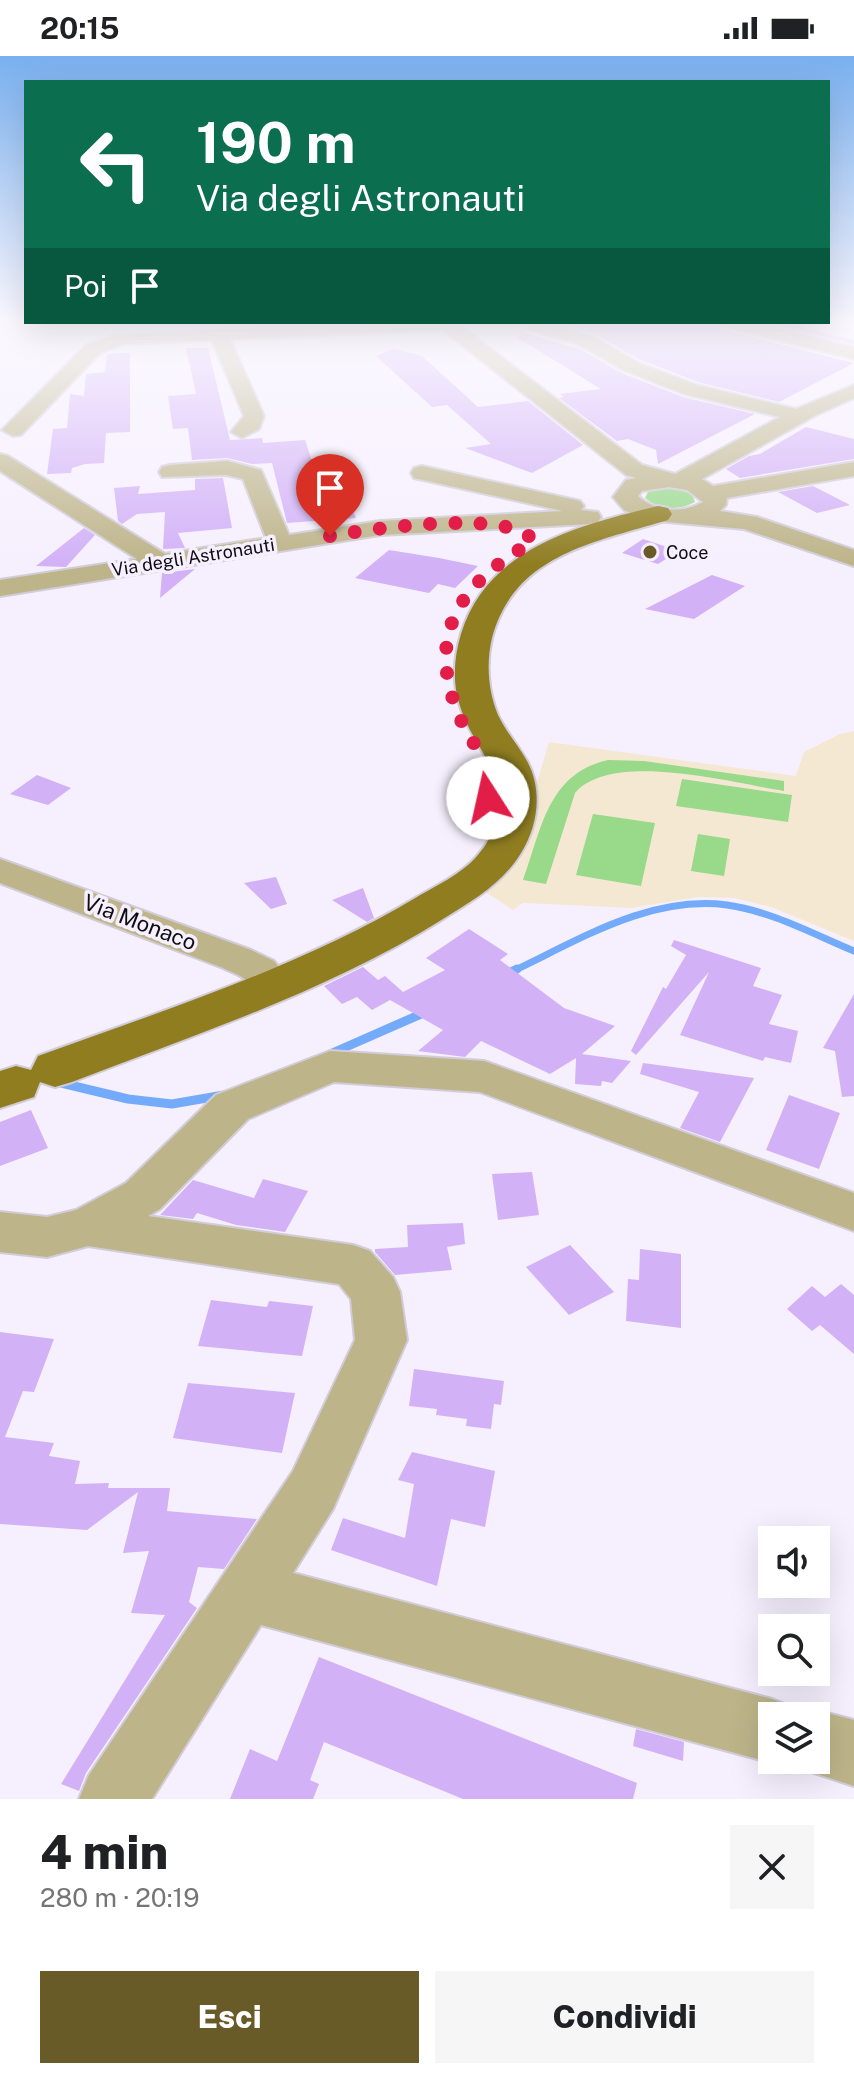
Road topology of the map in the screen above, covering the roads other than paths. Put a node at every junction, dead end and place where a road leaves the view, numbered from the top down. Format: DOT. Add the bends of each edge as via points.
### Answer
graph roads {
  1 [pos="41,402"];
  2 [pos="248,402"];
  3 [pos="524,402"];
  4 [pos="743,402"];
  5 [pos="827,402"];
  6 [pos="797,415"];
  7 [pos="242,432"];
  8 [pos="2,437"];
  9 [pos="854,469"];
  10 [pos="170,472"];
  11 [pos="422,473"];
  12 [pos="674,481"];
  13 [pos="616,497"];
  14 [pos="714,497"];
  15 [pos="673,515"];
  16 [pos="748,522"];
  17 [pos="481,523"];
  18 [pos="534,541"];
  19 [pos="280,543"];
  20 [pos="854,558"];
  21 [pos="160,562"];
  22 [pos="1,588"];
  23 [pos="0,870"];
  24 [pos="419,916"];
  25 [pos="273,985"];
  26 [pos="24,1081"];
  27 [pos="854,1212"];
  28 [pos="88,1227"];
  29 [pos="0,1232"];
  30 [pos="248,1591"];
  31 [pos="758,1727"];
  32 [pos="830,1747"];
  33 [pos="854,1753"];
  34 [pos="113,1799"];
  1 -- 8 [label="street"];
  2 -- 7 [label="street" via="254,416"];
  3 -- 13 [label="street"];
  4 -- 6 [label="street"];
  5 -- 6 [label="street"];
  6 -- 12 [label="street" via="701,472"];
  8 -- 21 [label="street"];
  9 -- 14 [label="street"];
  10 -- 19 [label="street" via="227,468 253,475"];
  11 -- 13 [label="street"];
  12 -- 13 [label="street, Via degli Astronauti"];
  12 -- 14 [label="street" via="703,488"];
  13 -- 15 [label="street" via="634,507"];
  13 -- 17 [label="street, Via degli Astronauti"];
  13 -- 18 [label="main road"];
  14 -- 15 [label="street" via="709,510"];
  14 -- 16 [label="street"];
  15 -- 16 [label="street"];
  15 -- 24 [label="main road" via="575,538 544,552 517,569 491,598 478,622 471,681 481,716 513,770 518,800 513,830 499,857 475,880"];
  16 -- 20 [label="street"];
  17 -- 18 [label="street, Via degli Astronauti" via="520,529"];
  17 -- 19 [label="street, Via degli Astronauti" via="380,528"];
  18 -- 24 [label="main road" via="486,576 451,620 446,674 459,718 487,769 488,798 469,859"];
  19 -- 21 [label="street, Via degli Astronauti"];
  21 -- 22 [label="street, Via degli Astronauti"];
  23 -- 25 [label="street, Via Monaco" via="237,959 260,970"];
  24 -- 25 [label="main road" via="373,943"];
  25 -- 26 [label="main road"];
  27 -- 28 [label="street" via="484,1077 330,1066 232,1107 143,1196"];
  28 -- 29 [label="street" via="47,1237"];
  28 -- 30 [label="street" via="353,1266 375,1292 381,1340 313,1490"];
  30 -- 31 [label="street"];
  30 -- 34 [label="street"];
  32 -- 33 [label="street"];
}
